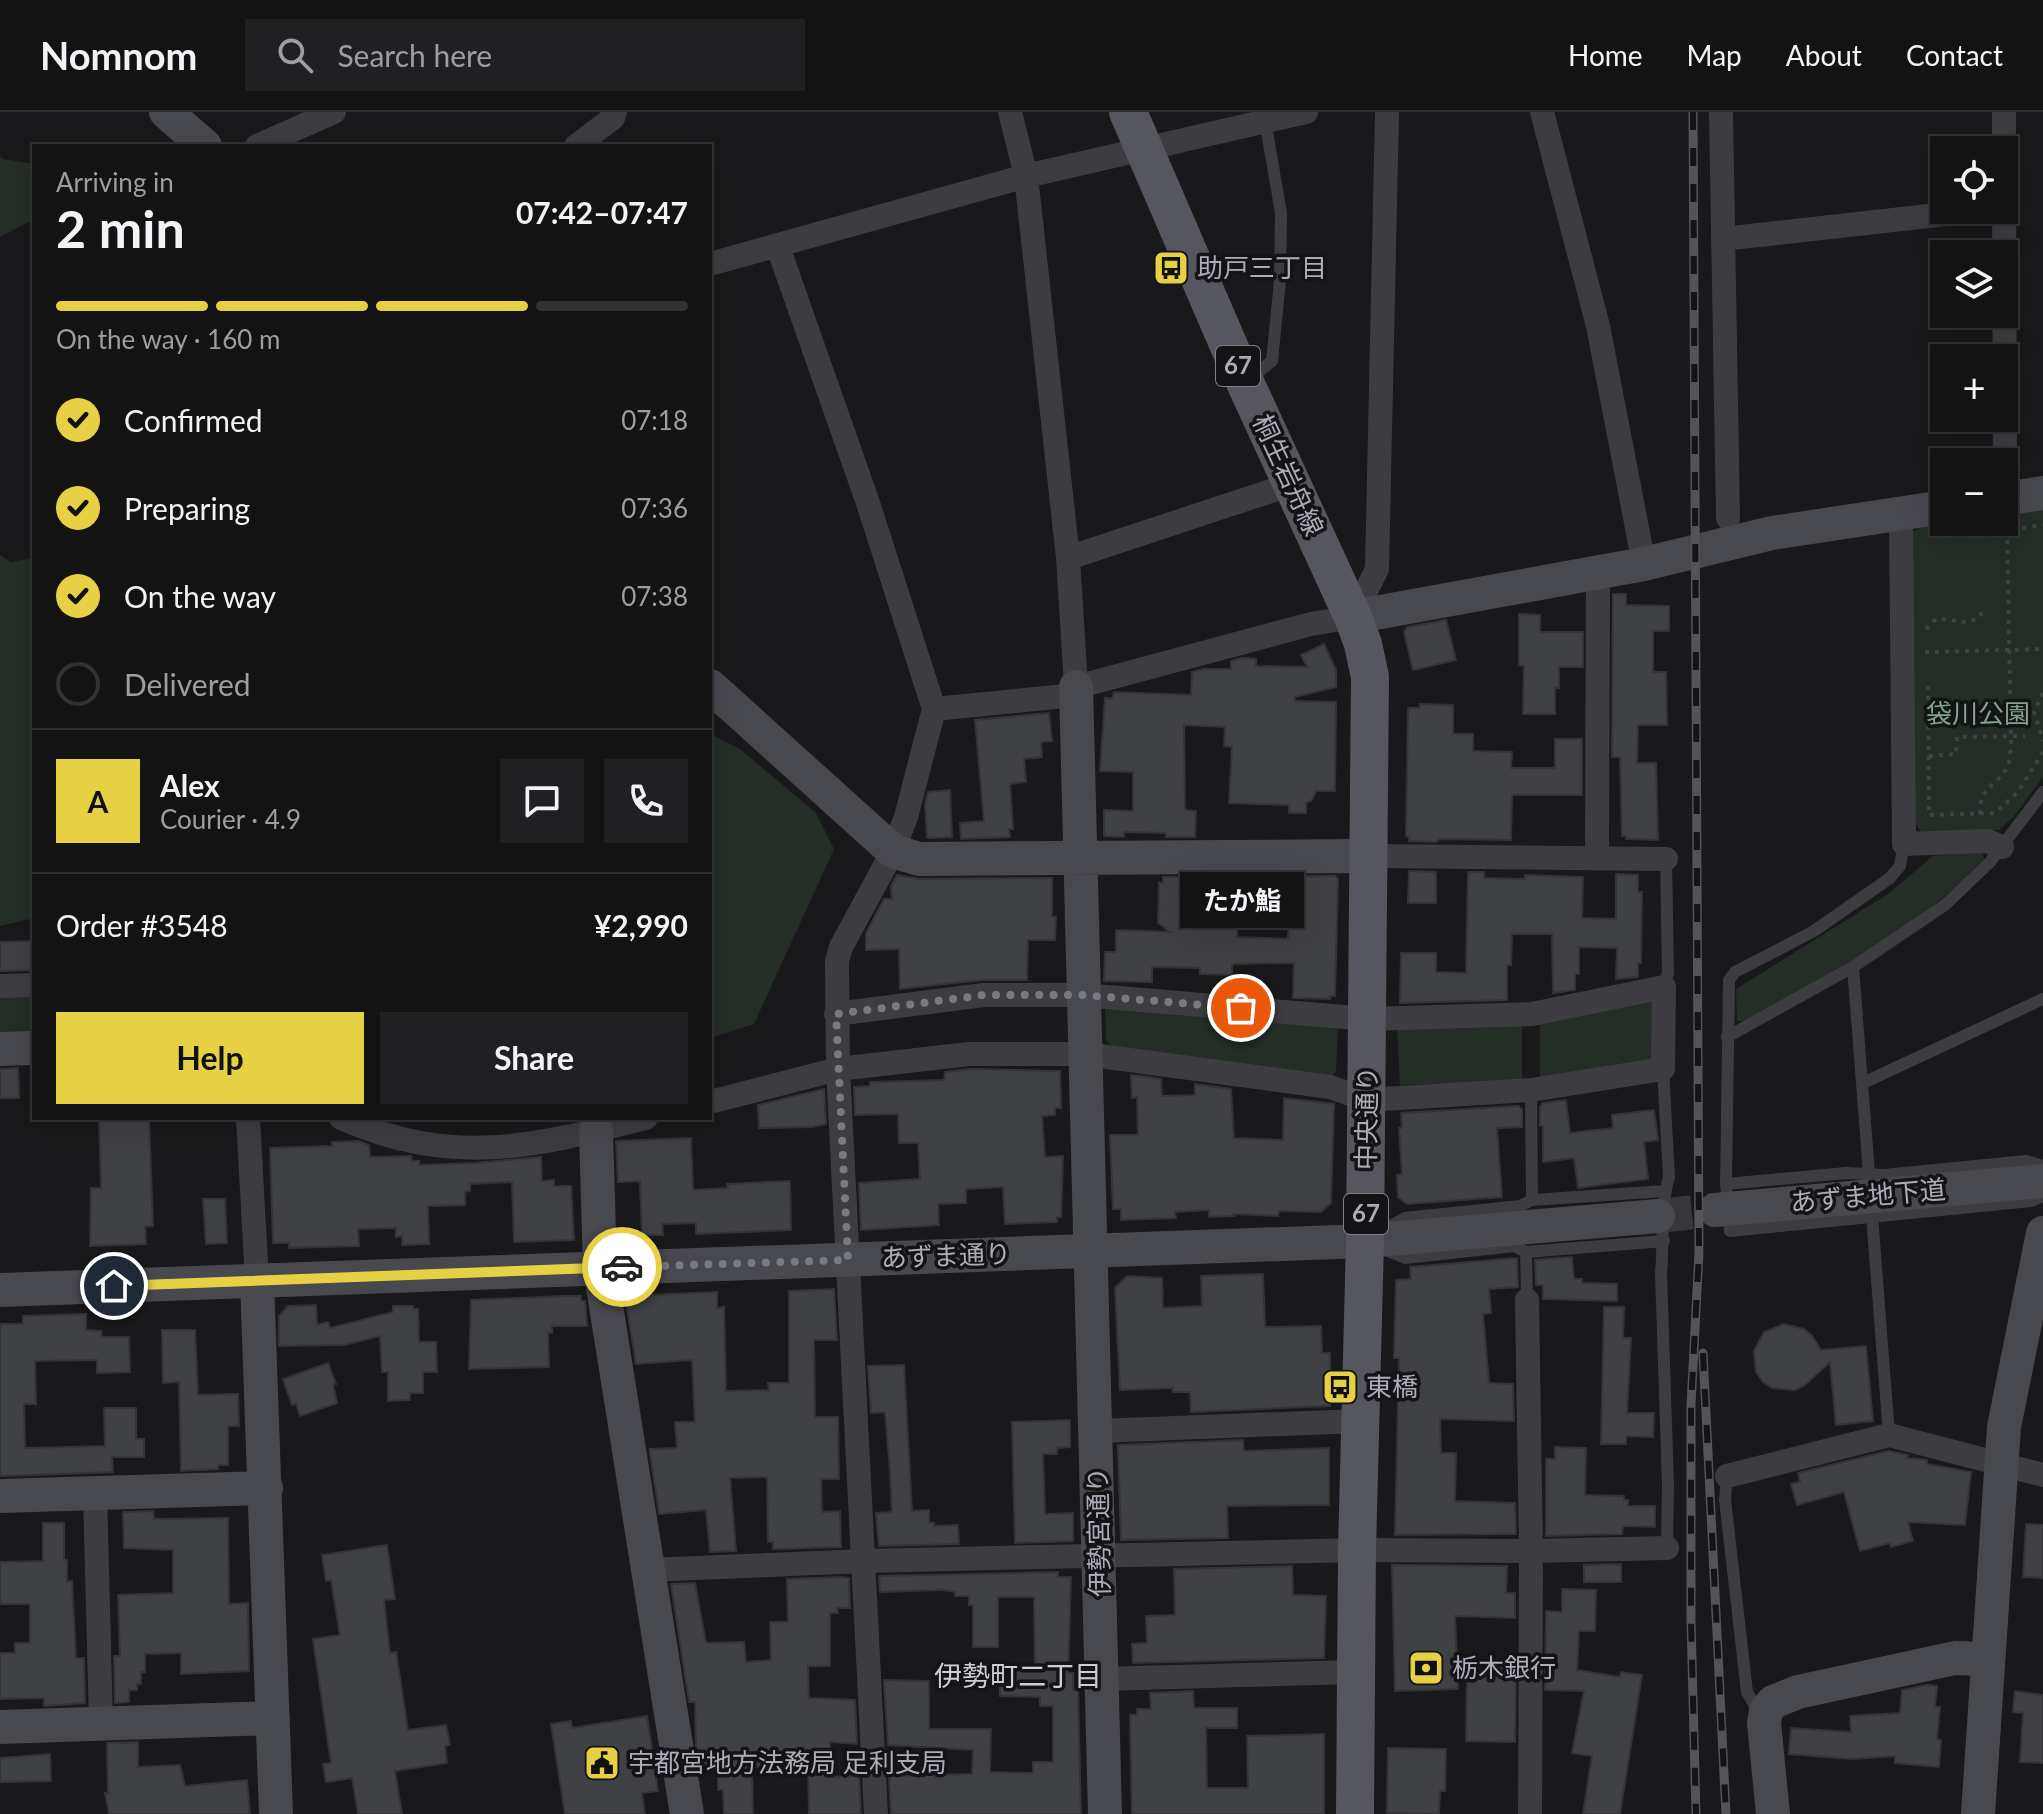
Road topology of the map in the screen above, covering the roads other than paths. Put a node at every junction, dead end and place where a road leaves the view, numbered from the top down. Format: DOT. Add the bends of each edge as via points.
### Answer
graph roads {
  1 [pos="166,112"];
  2 [pos="334,112"];
  3 [pos="615,112"];
  4 [pos="1010,112"];
  5 [pos="1128,112"];
  6 [pos="1306,112"];
  7 [pos="1387,112"];
  8 [pos="1542,112"];
  9 [pos="1721,112"];
  10 [pos="2004,112"];
  11 [pos="1265,116"];
  12 [pos="2004,136"];
  13 [pos="203,144"];
  14 [pos="262,144"];
  15 [pos="579,144"];
  16 [pos="1144,148"];
  17 [pos="1026,176"];
  18 [pos="1930,216"];
  19 [pos="2004,224"];
  20 [pos="1723,239"];
  21 [pos="778,247"];
  22 [pos="712,264"];
  23 [pos="1246,382"];
  24 [pos="2006,448"];
  25 [pos="1292,484"];
  26 [pos="2043,493"];
  27 [pos="2018,506"];
  28 [pos="1930,509"];
  29 [pos="1901,513"];
  30 [pos="1728,518"];
  31 [pos="1068,558"];
  32 [pos="1644,564"];
  33 [pos="1598,572"];
  34 [pos="1353,617"];
  35 [pos="712,688"];
  36 [pos="1076,691"];
  37 [pos="934,709"];
  38 [pos="2043,792"];
  39 [pos="1904,844"];
  40 [pos="2002,847"];
  41 [pos="893,851"];
  42 [pos="1081,856"];
  43 [pos="1369,856"];
  44 [pos="1597,858"];
  45 [pos="1666,859"];
  46 [pos="1853,967"];
  47 [pos="32,985"];
  48 [pos="0,986"];
  49 [pos="1664,987"];
  50 [pos="1083,995"];
  51 [pos="2043,999"];
  52 [pos="836,1014"];
  53 [pos="1368,1019"];
  54 [pos="1727,1037"];
  55 [pos="32,1048"];
  56 [pos="0,1049"];
  57 [pos="1085,1054"];
  58 [pos="838,1069"];
  59 [pos="1663,1069"];
  60 [pos="1863,1083"];
  61 [pos="1531,1090"];
  62 [pos="1367,1100"];
  63 [pos="712,1101"];
  64 [pos="248,1120"];
  65 [pos="347,1120"];
  66 [pos="638,1120"];
  67 [pos="596,1131"];
  68 [pos="1869,1174"];
  69 [pos="2038,1181"];
  70 [pos="1532,1200"];
  71 [pos="1724,1203"];
  72 [pos="1872,1215"];
  73 [pos="1662,1216"];
  74 [pos="2043,1233"];
  75 [pos="1365,1241"];
  76 [pos="1090,1250"];
  77 [pos="1526,1252"];
  78 [pos="848,1260"];
  79 [pos="600,1268"];
  80 [pos="257,1281"];
  81 [pos="0,1290"];
  82 [pos="1527,1300"];
  83 [pos="1360,1421"];
  84 [pos="1097,1431"];
  85 [pos="1889,1435"];
  86 [pos="2001,1464"];
  87 [pos="2043,1475"];
  88 [pos="1727,1476"];
  89 [pos="266,1488"];
  90 [pos="95,1493"];
  91 [pos="0,1496"];
  92 [pos="1667,1548"];
  93 [pos="1357,1550"];
  94 [pos="1531,1551"];
  95 [pos="1100,1555"];
  96 [pos="864,1561"];
  97 [pos="647,1570"];
  98 [pos="1988,1659"];
  99 [pos="1356,1672"];
  100 [pos="1102,1679"];
  101 [pos="273,1718"];
  102 [pos="1764,1723"];
  103 [pos="101,1724"];
  104 [pos="0,1727"];
  105 [pos="276,1814"];
  106 [pos="687,1814"];
  107 [pos="876,1814"];
  108 [pos="1105,1814"];
  109 [pos="1355,1814"];
  110 [pos="1530,1814"];
  111 [pos="1773,1814"];
  112 [pos="1978,1814"];
  1 -- 13 [label="street"];
  2 -- 14 [label="street"];
  3 -- 15 [label="street"];
  4 -- 17 [label="street"];
  5 -- 16 [label="main road, 桐生岩舟線 / 67"];
  6 -- 11 [label="street"];
  7 -- 34 [label="street" via="1377,569"];
  8 -- 32 [label="street" via="1598,326"];
  9 -- 20 [label="street"];
  10 -- 12 [label="street"];
  11 -- 16 [label="street"];
  11 -- 23 [label="lane" via="1281,213 1280,281 1272,361"];
  16 -- 17 [label="street"];
  16 -- 23 [label="main road, 桐生岩舟線 / 67"];
  17 -- 21 [label="street"];
  17 -- 31 [label="street"];
  18 -- 20 [label="street"];
  19 -- 24 [label="street"];
  20 -- 30 [label="street"];
  21 -- 22 [label="street"];
  21 -- 37 [label="street"];
  23 -- 25 [label="main road, 桐生岩舟線 / 67"];
  25 -- 31 [label="street"];
  25 -- 34 [label="main road, 桐生岩舟線 / 67"];
  26 -- 27 [label="street"];
  28 -- 29 [label="street"];
  29 -- 32 [label="street" via="1772,533"];
  29 -- 39 [label="street"];
  31 -- 36 [label="street"];
  32 -- 33 [label="street"];
  33 -- 34 [label="street"];
  33 -- 44 [label="street"];
  34 -- 36 [label="street" via="1311,624"];
  34 -- 43 [label="main road, 中央通り / 67" via="1370,677"];
  35 -- 41 [label="street"];
  36 -- 37 [label="street"];
  36 -- 42 [label="street, 伊勢宮通り"];
  37 -- 41 [label="street"];
  38 -- 40 [label="lane"];
  39 -- 40 [label="street" via="1987,841"];
  39 -- 54 [label="lane" via="1900,866 1890,878 1814,931 1735,972 1729,980"];
  40 -- 46 [label="lane" via="1945,905"];
  41 -- 42 [label="street" via="919,859"];
  41 -- 52 [label="street" via="841,947"];
  42 -- 43 [label="street"];
  42 -- 50 [label="street, 伊勢宮通り"];
  43 -- 44 [label="street"];
  43 -- 53 [label="main road, 中央通り / 67"];
  44 -- 45 [label="street"];
  45 -- 49 [label="lane"];
  46 -- 54 [label="lane"];
  46 -- 60 [label="lane"];
  47 -- 48 [label="street"];
  49 -- 53 [label="street" via="1532,1014"];
  49 -- 59 [label="street"];
  50 -- 52 [label="street" via="984,995"];
  50 -- 53 [label="street"];
  50 -- 57 [label="street, 伊勢宮通り"];
  51 -- 60 [label="lane"];
  52 -- 58 [label="street"];
  53 -- 62 [label="main road, 中央通り / 67"];
  54 -- 71 [label="lane"];
  55 -- 56 [label="street"];
  57 -- 58 [label="street" via="969,1054"];
  57 -- 62 [label="street" via="1330,1087"];
  57 -- 76 [label="street, 伊勢宮通り"];
  58 -- 63 [label="street"];
  58 -- 78 [label="street"];
  59 -- 61 [label="street"];
  59 -- 73 [label="lane" via="1669,1177"];
  60 -- 68 [label="lane"];
  61 -- 62 [label="street"];
  61 -- 70 [label="lane"];
  62 -- 75 [label="main road, 中央通り / 67"];
  64 -- 80 [label="street"];
  65 -- 67 [label="street" via="399,1139 443,1147 521,1146"];
  66 -- 67 [label="street"];
  67 -- 79 [label="street"];
  68 -- 69 [label="lane" via="2026,1161"];
  68 -- 71 [label="lane" via="1846,1173"];
  69 -- 71 [label="street, あずま地下道"];
  69 -- 72 [label="lane" via="2031,1201"];
  70 -- 73 [label="lane"];
  70 -- 75 [label="lane" via="1520,1206 1405,1218"];
  71 -- 72 [label="lane" via="1730,1231"];
  72 -- 85 [label="lane"];
  73 -- 75 [label="street, あずま通り"];
  73 -- 77 [label="lane"];
  73 -- 92 [label="lane"];
  74 -- 86 [label="street"];
  75 -- 76 [label="street, あずま通り"];
  75 -- 77 [label="lane" via="1405,1258 1514,1246"];
  75 -- 83 [label="main road, 中央通り / 67"];
  76 -- 78 [label="street, あずま通り"];
  76 -- 84 [label="street, 伊勢宮通り"];
  77 -- 82 [label="lane"];
  78 -- 79 [label="street, あずま通り"];
  78 -- 96 [label="street"];
  79 -- 80 [label="street, あずま通り"];
  79 -- 97 [label="street"];
  80 -- 81 [label="street, あずま通り"];
  80 -- 89 [label="street"];
  82 -- 94 [label="street"];
  83 -- 84 [label="street"];
  83 -- 93 [label="main road, 中央通り / 67"];
  84 -- 95 [label="street, 伊勢宮通り"];
  85 -- 86 [label="street"];
  85 -- 88 [label="street"];
  86 -- 87 [label="street"];
  86 -- 98 [label="street"];
  88 -- 102 [label="lane" via="1725,1500 1747,1692"];
  89 -- 90 [label="street"];
  89 -- 101 [label="street"];
  90 -- 91 [label="street"];
  90 -- 103 [label="street"];
  92 -- 94 [label="street"];
  93 -- 94 [label="street"];
  93 -- 95 [label="street"];
  93 -- 99 [label="main road, 中央通り / 67"];
  94 -- 110 [label="street"];
  95 -- 96 [label="street"];
  95 -- 100 [label="street, 伊勢宮通り"];
  96 -- 97 [label="street"];
  96 -- 107 [label="street"];
  97 -- 106 [label="street"];
  98 -- 102 [label="street" via="1955,1658 1798,1692 1773,1702"];
  98 -- 112 [label="street"];
  99 -- 100 [label="street"];
  99 -- 109 [label="main road, 中央通り / 67"];
  100 -- 108 [label="street, 伊勢宮通り"];
  101 -- 103 [label="street"];
  101 -- 105 [label="street"];
  102 -- 111 [label="street"];
  103 -- 104 [label="street"];
}
